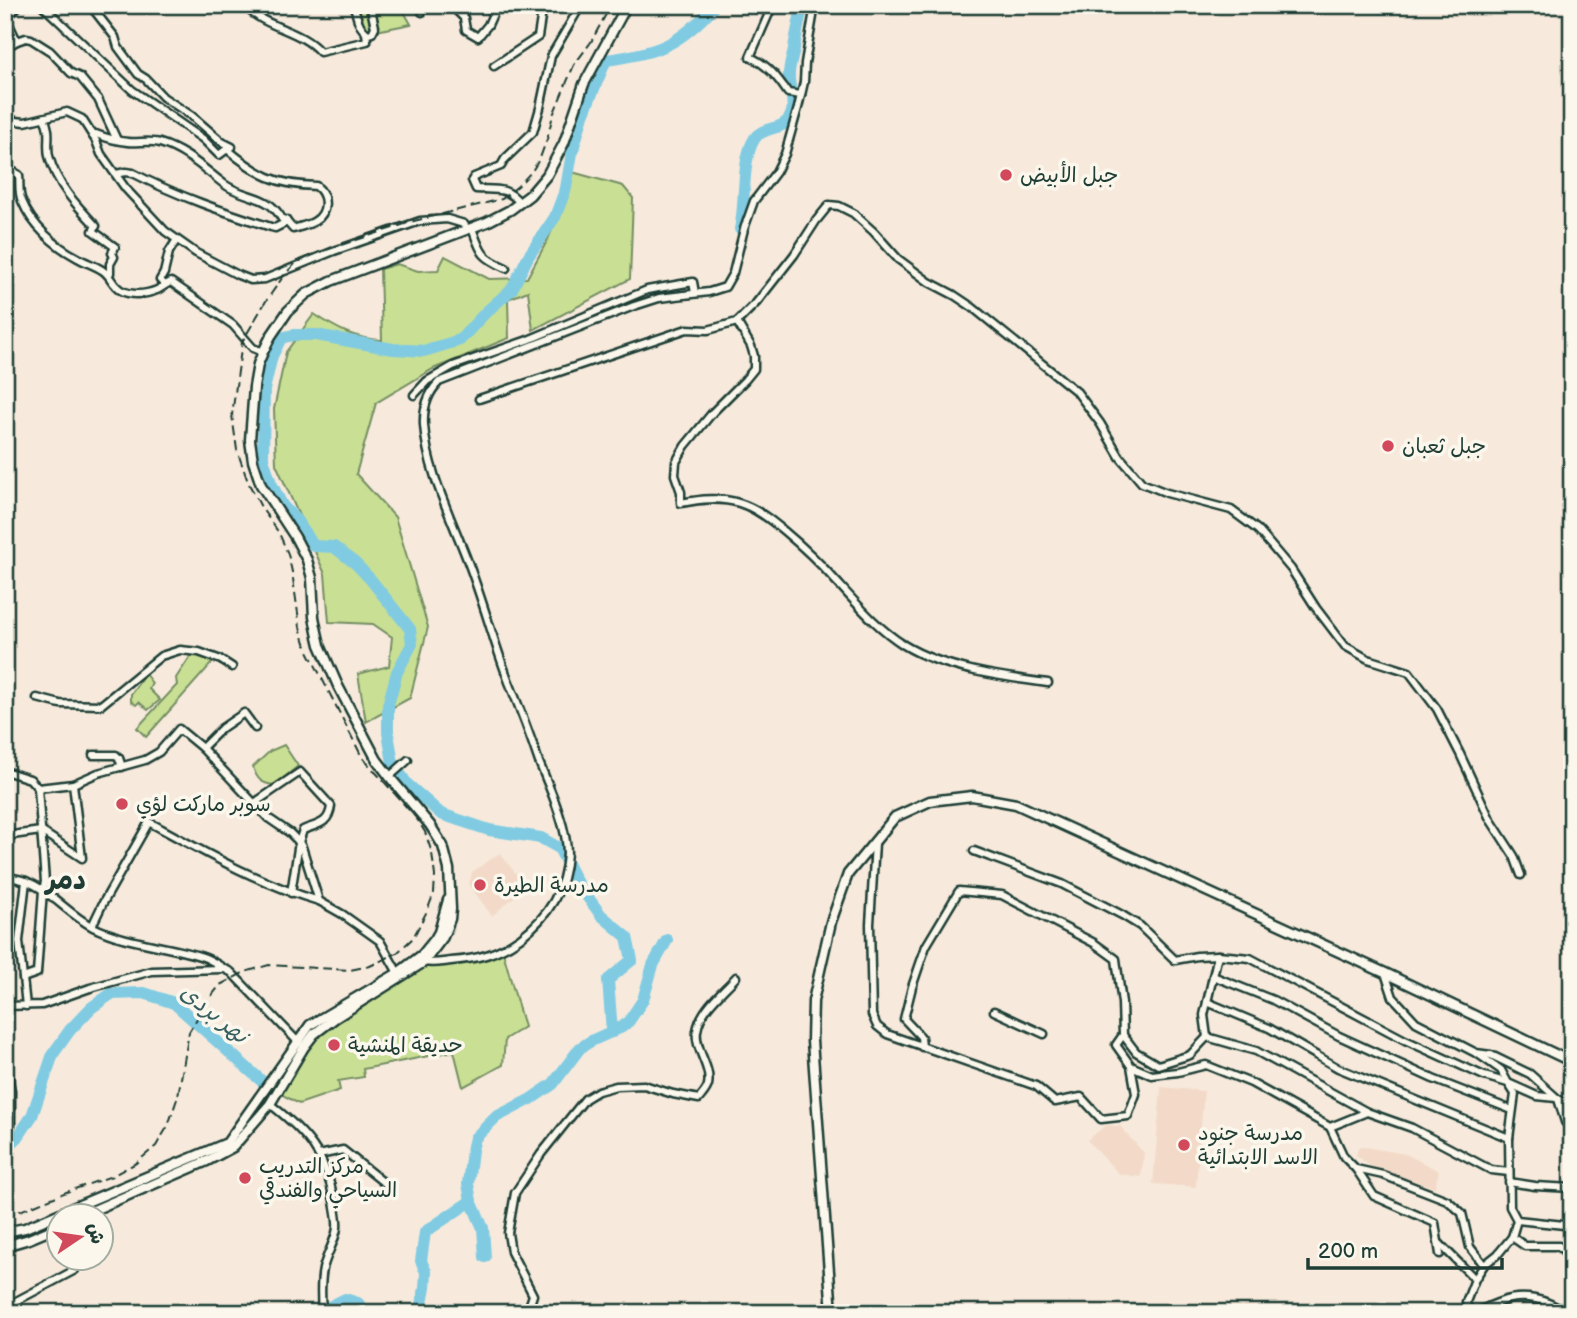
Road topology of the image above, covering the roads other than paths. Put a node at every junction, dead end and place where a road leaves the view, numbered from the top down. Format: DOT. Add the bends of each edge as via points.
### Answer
graph roads {
  1 [pos="19,5"];
  2 [pos="42,5"];
  3 [pos="90,5"];
  4 [pos="244,5"];
  5 [pos="354,5"];
  6 [pos="370,5"];
  7 [pos="451,5"];
  8 [pos="496,5"];
  9 [pos="543,5"];
  10 [pos="581,5"];
  11 [pos="627,5"];
  12 [pos="815,5"];
  13 [pos="771,9"];
  14 [pos="366,33"];
  15 [pos="17,41"];
  16 [pos="5,48"];
  17 [pos="494,66"];
  18 [pos="796,94"];
  19 [pos="44,118"];
  20 [pos="5,120"];
  21 [pos="93,136"];
  22 [pos="117,140"];
  23 [pos="227,149"];
  24 [pos="116,174"];
  25 [pos="5,183"];
  26 [pos="520,203"];
  27 [pos="287,222"];
  28 [pos="469,229"];
  29 [pos="177,241"];
  30 [pos="506,268"];
  31 [pos="108,274"];
  32 [pos="165,285"];
  33 [pos="694,288"];
  34 [pos="737,322"];
  35 [pos="263,352"];
  36 [pos="414,395"];
  37 [pos="480,399"];
  38 [pos="232,667"];
  39 [pos="1048,683"];
  40 [pos="37,698"];
  41 [pos="254,728"];
  42 [pos="202,748"];
  43 [pos="93,755"];
  44 [pos="408,760"];
  45 [pos="122,767"];
  46 [pos="5,771"];
  47 [pos="391,776"];
  48 [pos="74,784"];
  49 [pos="38,788"];
  50 [pos="253,804"];
  51 [pos="41,831"];
  52 [pos="5,836"];
  53 [pos="299,842"];
  54 [pos="875,843"];
  55 [pos="974,850"];
  56 [pos="1521,875"];
  57 [pos="5,876"];
  58 [pos="26,881"];
  59 [pos="43,890"];
  60 [pos="451,891"];
  61 [pos="291,893"];
  62 [pos="318,901"];
  63 [pos="92,926"];
  64 [pos="1218,955"];
  65 [pos="424,962"];
  66 [pos="222,969"];
  67 [pos="398,972"];
  68 [pos="1385,973"];
  69 [pos="1213,976"];
  70 [pos="736,977"];
  71 [pos="23,978"];
  72 [pos="1207,1002"];
  73 [pos="5,1006"];
  74 [pos="26,1006"];
  75 [pos="994,1011"];
  76 [pos="1044,1034"];
  77 [pos="1123,1035"];
  78 [pos="1207,1037"];
  79 [pos="301,1045"];
  80 [pos="922,1047"];
  81 [pos="1476,1053"];
  82 [pos="5,1057"];
  83 [pos="1572,1062"];
  84 [pos="1131,1066"];
  85 [pos="1508,1083"];
  86 [pos="1558,1099"];
  87 [pos="270,1104"];
  88 [pos="1572,1105"];
  89 [pos="1512,1110"];
  90 [pos="1367,1112"];
  91 [pos="11,1125"];
  92 [pos="1329,1127"];
  93 [pos="1572,1128"];
  94 [pos="1509,1139"];
  95 [pos="319,1155"];
  96 [pos="1356,1169"];
  97 [pos="1509,1172"];
  98 [pos="383,1182"];
  99 [pos="1509,1182"];
  100 [pos="1572,1188"];
  101 [pos="112,1202"];
  102 [pos="1517,1220"];
  103 [pos="1572,1229"];
  104 [pos="7,1232"];
  105 [pos="46,1232"];
  106 [pos="1513,1237"];
  107 [pos="1439,1243"];
  108 [pos="5,1246"];
  109 [pos="1440,1254"];
  110 [pos="1572,1259"];
  111 [pos="1484,1265"];
  112 [pos="71,1272"];
  113 [pos="1475,1279"];
  114 [pos="5,1307"];
  115 [pos="322,1313"];
  116 [pos="527,1313"];
  117 [pos="832,1313"];
  118 [pos="1471,1313"];
  119 [pos="1566,1313"];
  1 -- 15 [label="street" via="8,18"];
  2 -- 23 [label="street" via="132,90 219,155"];
  3 -- 23 [label="street" via="138,74 232,147"];
  4 -- 14 [label="street" via="258,18 306,40 320,52 367,41"];
  5 -- 14 [label="street"];
  6 -- 14 [label="street" via="375,27"];
  7 -- 8 [label="street" via="464,18 466,30 478,37"];
  9 -- 17 [label="street" via="538,37"];
  10 -- 26 [label="street" via="551,56 533,132 501,166 472,180 476,189 508,191"];
  11 -- 26 [label="main road" via="584,84 555,163"];
  12 -- 18 [label="street"];
  13 -- 18 [label="street" via="750,57"];
  15 -- 16 [label="street"];
  15 -- 22 [label="street" via="31,39 80,77 98,99"];
  18 -- 33 [label="street" via="785,154 754,201 733,273 724,287 709,292"];
  19 -- 20 [label="street"];
  19 -- 21 [label="street" via="74,114"];
  19 -- 31 [label="street" via="57,176 96,226 93,231 114,247"];
  21 -- 22 [label="street"];
  21 -- 24 [label="street"];
  22 -- 27 [label="street" via="154,141 176,149 225,185 268,202"];
  23 -- 27 [label="street" via="267,177 316,186 321,191 324,210 316,221 293,229"];
  24 -- 27 [label="street" via="133,173 271,228"];
  24 -- 29 [label="street"];
  25 -- 31 [label="street" via="11,173 19,175 21,200 38,227 65,251"];
  26 -- 28 [label="main road"];
  28 -- 29 [label="street" via="447,219 420,221 265,279 251,280"];
  28 -- 30 [label="street" via="489,261"];
  28 -- 35 [label="main road" via="306,294 288,311"];
  29 -- 32 [label="street" via="160,280"];
  31 -- 32 [label="street" via="124,292 149,292"];
  32 -- 35 [label="street" via="170,282 210,308"];
  33 -- 36 [label="street" via="693,282 647,290 453,366"];
  33 -- 65 [label="street" via="634,306 439,382 428,398 424,426 432,466 562,825 567,850 557,897 530,930 490,955"];
  34 -- 37 [label="street" via="708,330 687,329"];
  34 -- 39 [label="street" via="754,356 754,369 679,455 674,469 681,503 711,499 739,503 766,517 816,559 872,620 915,651 941,662"];
  34 -- 56 [label="street" via="829,205 853,213 898,259 972,307 1077,392 1142,483 1231,510 1258,530 1291,569 1345,646 1368,659 1409,671 1437,709"];
  35 -- 47 [label="main road" via="250,427 256,474 307,560 320,645 377,760"];
  38 -- 40 [label="street" via="199,652 180,650 161,656 101,705"];
  41 -- 42 [label="street" via="244,713"];
  42 -- 45 [label="street" via="179,729 159,752"];
  42 -- 50 [label="street"];
  43 -- 45 [label="street" via="118,756"];
  44 -- 47 [label="street"];
  45 -- 48 [label="street"];
  46 -- 49 [label="street" via="30,779"];
  47 -- 60 [label="main road" via="438,836 450,869"];
  48 -- 49 [label="street"];
  48 -- 51 [label="street" via="82,858"];
  49 -- 51 [label="street"];
  50 -- 53 [label="street"];
  50 -- 53 [label="street" via="300,772 331,806 326,821 303,830"];
  51 -- 52 [label="street"];
  51 -- 59 [label="street"];
  53 -- 61 [label="street"];
  53 -- 62 [label="street"];
  54 -- 68 [label="main road" via="895,817 930,801 972,796 1016,804"];
  54 -- 80 [label="street" via="870,924 872,1015 887,1034"];
  54 -- 117 [label="main road" via="848,874 831,922 813,1001"];
  55 -- 64 [label="street" via="1062,884 1122,915 1175,960"];
  57 -- 58 [label="street"];
  58 -- 59 [label="street"];
  58 -- 71 [label="street" via="19,941"];
  59 -- 63 [label="street"];
  59 -- 71 [label="street" via="37,973"];
  60 -- 65 [label="main road" via="447,928"];
  60 -- 67 [label="main road" via="435,939"];
  61 -- 62 [label="street"];
  61 -- 63 [label="street" via="149,822"];
  62 -- 67 [label="street" via="380,941"];
  63 -- 66 [label="street" via="126,940 206,958"];
  64 -- 69 [label="street"];
  64 -- 85 [label="street" via="1250,958 1405,1040"];
  65 -- 79 [label="main road"];
  66 -- 74 [label="street" via="152,971"];
  66 -- 79 [label="street" via="232,972"];
  67 -- 79 [label="main road" via="310,1025"];
  68 -- 81 [label="street" via="1393,997 1416,1022"];
  68 -- 83 [label="main road"];
  69 -- 72 [label="street"];
  69 -- 89 [label="street" via="1273,1000 1433,1079"];
  70 -- 116 [label="street" via="704,1012 697,1032 708,1074 708,1087 699,1099 644,1085 598,1091 585,1099 515,1193 508,1233 511,1252 533,1296"];
  71 -- 74 [label="street"];
  72 -- 78 [label="street"];
  72 -- 94 [label="street" via="1269,1028 1338,1068"];
  73 -- 74 [label="street"];
  75 -- 76 [label="street"];
  77 -- 78 [label="street" via="1136,1052 1158,1065 1190,1055"];
  77 -- 80 [label="street" via="1116,959 1003,895 959,891 926,946 904,1019 922,1037"];
  77 -- 84 [label="street" via="1116,1045"];
  78 -- 90 [label="street" via="1255,1051"];
  79 -- 87 [label="main road"];
  79 -- 104 [label="main road" via="227,1143"];
  80 -- 84 [label="street" via="1036,1086 1055,1102 1081,1097 1101,1119 1128,1116 1136,1094"];
  81 -- 85 [label="street" via="1501,1070"];
  81 -- 86 [label="street" via="1530,1074"];
  82 -- 91 [label="street"];
  84 -- 92 [label="street" via="1152,1075 1206,1065 1251,1083"];
  85 -- 86 [label="street" via="1537,1096"];
  85 -- 89 [label="street" via="1515,1094"];
  86 -- 88 [label="street"];
  86 -- 93 [label="street" via="1565,1122"];
  87 -- 95 [label="street" via="302,1130"];
  87 -- 101 [label="main road" via="233,1147"];
  89 -- 94 [label="street"];
  90 -- 92 [label="street"];
  90 -- 97 [label="street" via="1412,1128 1491,1170"];
  92 -- 96 [label="street" via="1344,1157"];
  94 -- 97 [label="street"];
  95 -- 98 [label="street" via="343,1150"];
  95 -- 115 [label="street" via="331,1186 338,1227 322,1271"];
  96 -- 107 [label="street" via="1374,1196 1435,1223"];
  96 -- 111 [label="street" via="1447,1200 1462,1213 1470,1247"];
  97 -- 99 [label="street"];
  99 -- 100 [label="street"];
  99 -- 102 [label="street" via="1510,1207"];
  102 -- 103 [label="street"];
  102 -- 106 [label="street"];
  104 -- 108 [label="main road"];
  105 -- 108 [label="main road"];
  106 -- 110 [label="street" via="1525,1246 1559,1246"];
  106 -- 111 [label="street"];
  107 -- 109 [label="street"];
  107 -- 113 [label="street"];
  111 -- 113 [label="street"];
  112 -- 114 [label="street"];
  113 -- 118 [label="street" via="1466,1301"];
  118 -- 119 [label="street" via="1503,1300 1526,1297 1550,1302"];
}
